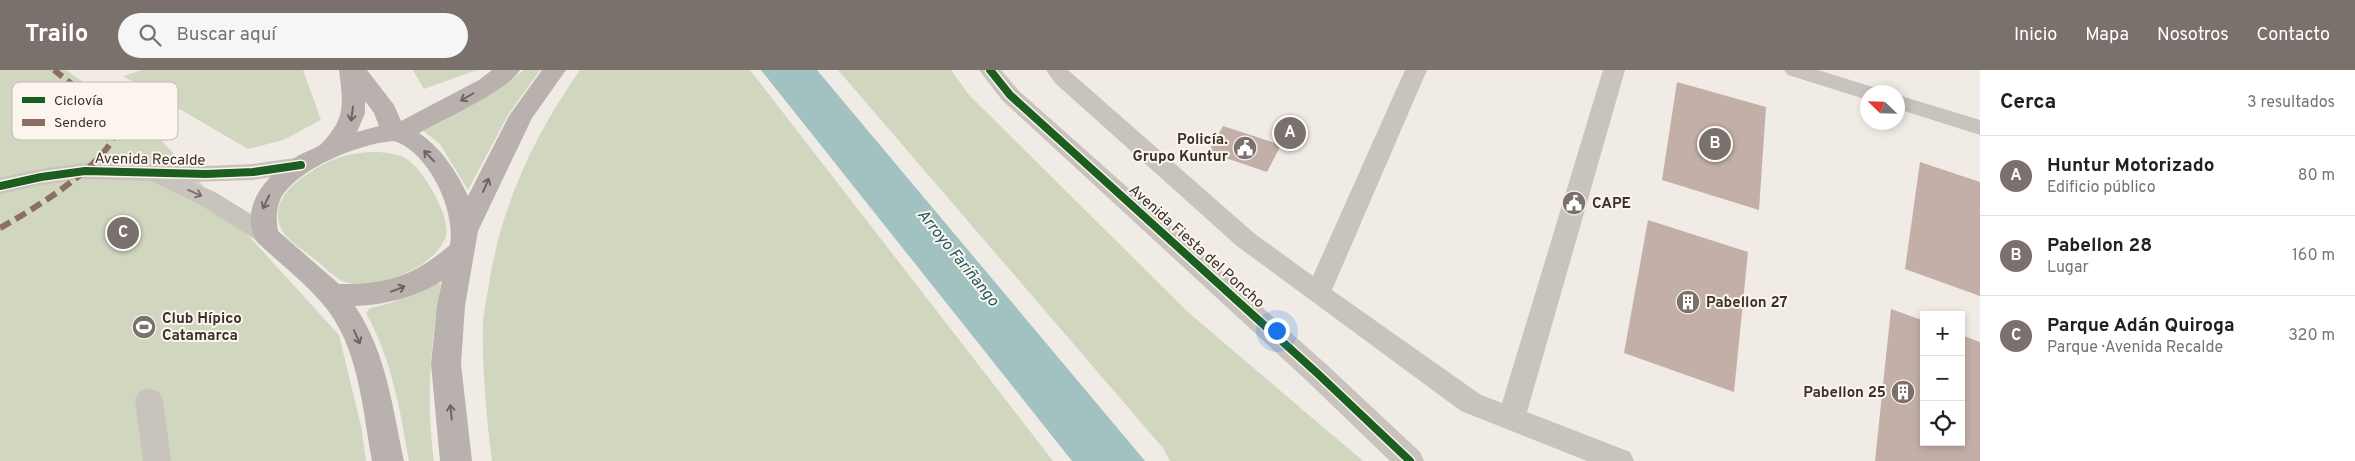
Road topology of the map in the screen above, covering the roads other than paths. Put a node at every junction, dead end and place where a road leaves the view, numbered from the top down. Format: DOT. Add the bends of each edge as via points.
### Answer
graph roads {
  1 [pos="351,70"];
  2 [pos="355,70"];
  3 [pos="508,70"];
  4 [pos="554,70"];
  5 [pos="990,70"];
  6 [pos="1057,70"];
  7 [pos="1416,70"];
  8 [pos="1614,70"];
  9 [pos="1803,71"];
  10 [pos="1860,90"];
  11 [pos="1905,104"];
  12 [pos="1980,128"];
  13 [pos="396,133"];
  14 [pos="330,150"];
  15 [pos="301,165"];
  16 [pos="151,173"];
  17 [pos="0,186"];
  18 [pos="266,235"];
  19 [pos="464,239"];
  20 [pos="1318,293"];
  21 [pos="332,295"];
  22 [pos="148,400"];
  23 [pos="1511,418"];
  24 [pos="156,461"];
  25 [pos="388,461"];
  26 [pos="456,461"];
  27 [pos="1410,461"];
  28 [pos="1620,461"];
  1 -- 14 [label="main road, one-way" via="352,121"];
  2 -- 13 [label="main road"];
  3 -- 13 [label="main road, one-way" via="487,85"];
  19 -- 4 [label="main road, one-way" via="495,166 521,116"];
  5 -- 27 [label="street, Avenida Fiesta del Poncho" via="1010,96"];
  6 -- 20 [label="street" via="1246,240"];
  7 -- 20 [label="street"];
  8 -- 23 [label="street"];
  9 -- 10 [label="street"];
  11 -- 12 [label="street"];
  13 -- 14 [label="main road" via="362,139"];
  19 -- 13 [label="main road, one-way" via="462,211 436,162 417,143"];
  14 -- 15 [label="main road"];
  15 -- 16 [label="street, Avenida Recalde" via="253,172"];
  15 -- 18 [label="main road, one-way" via="281,180 269,195 262,211"];
  16 -- 17 [label="street, Avenida Recalde" via="85,171"];
  16 -- 18 [label="street, Avenida Recalde, one-way" via="208,198"];
  18 -- 21 [label="main road"];
  21 -- 19 [label="main road, one-way" via="389,293 416,282 440,268"];
  26 -- 19 [label="main road, one-way" via="446,364 451,306"];
  20 -- 23 [label="street" via="1472,402"];
  21 -- 25 [label="main road, one-way" via="353,327 368,361"];
  22 -- 24 [label="street"];
  23 -- 28 [label="street"];
}
